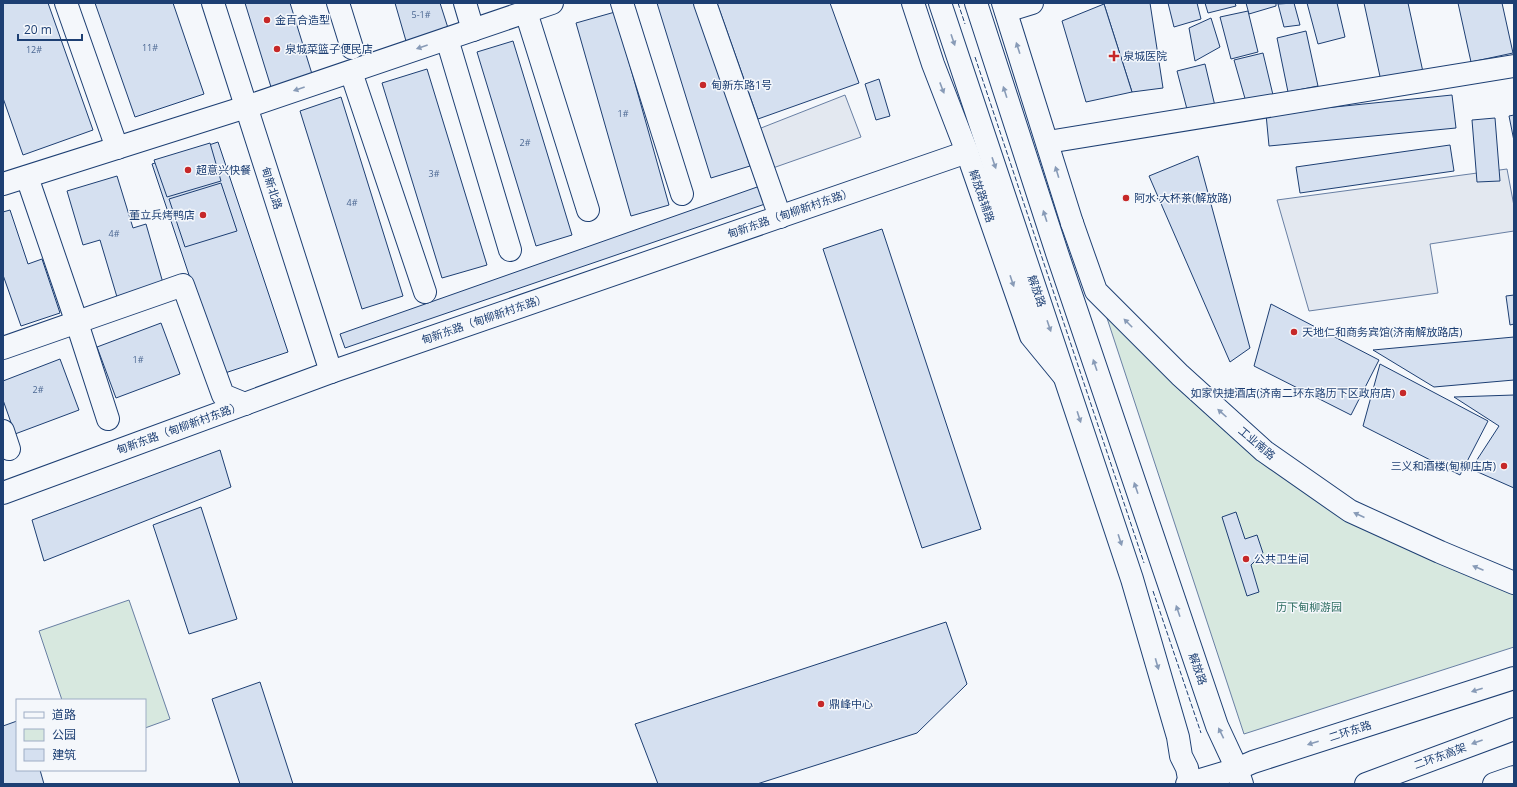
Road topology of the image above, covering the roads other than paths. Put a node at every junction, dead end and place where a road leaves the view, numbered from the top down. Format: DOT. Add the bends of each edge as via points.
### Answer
graph roads {
  1 [pos="66,3"];
  2 [pos="213,3"];
  3 [pos="338,3"];
  4 [pos="465,3"];
  5 [pos="552,3"];
  6 [pos="622,3"];
  7 [pos="705,3"];
  8 [pos="913,3"];
  9 [pos="940,3"];
  10 [pos="976,3"];
  11 [pos="1032,3"];
  12 [pos="1004,7"];
  13 [pos="515,10"];
  14 [pos="473,30"];
  15 [pos="447,39"];
  16 [pos="352,48"];
  17 [pos="1514,66"];
  18 [pos="350,72"];
  19 [pos="246,107"];
  20 [pos="1048,142"];
  21 [pos="117,148"];
  22 [pos="967,152"];
  23 [pos="27,177"];
  24 [pos="3,184"];
  25 [pos="682,194"];
  26 [pos="588,210"];
  27 [pos="780,217"];
  28 [pos="1072,222"];
  29 [pos="510,250"];
  30 [pos="1058,258"];
  31 [pos="1087,268"];
  32 [pos="425,292"];
  33 [pos="77,323"];
  34 [pos="3,348"];
  35 [pos="331,372"];
  36 [pos="1066,380"];
  37 [pos="245,404"];
  38 [pos="108,419"];
  39 [pos="3,493"];
  40 [pos="1163,567"];
  41 [pos="1132,579"];
  42 [pos="1514,583"];
  43 [pos="1514,678"];
  44 [pos="1514,729"];
  45 [pos="1240,776"];
  46 [pos="1514,777"];
  47 [pos="1189,784"];
  48 [pos="1366,784"];
  49 [pos="1494,784"];
  1 -- 21 [label="main road"];
  2 -- 19 [label="main road, 甸新北路"];
  3 -- 16 [label="main road"];
  4 -- 14 [label="main road"];
  5 -- 13 [label="main road"];
  6 -- 25 [label="main road"];
  7 -- 27 [label="main road"];
  8 -- 22 [label="main road, 解放路辅路, one-way"];
  9 -- 36 [label="main road, 解放路, one-way"];
  30 -- 10 [label="main road, 解放路, one-way"];
  11 -- 12 [label="main road"];
  20 -- 12 [label="main road, one-way"];
  13 -- 14 [label="main road"];
  13 -- 26 [label="main road"];
  14 -- 15 [label="main road"];
  15 -- 18 [label="main road, one-way"];
  15 -- 29 [label="main road"];
  17 -- 20 [label="main road"];
  18 -- 19 [label="main road, one-way"];
  18 -- 32 [label="main road"];
  19 -- 21 [label="main road"];
  19 -- 35 [label="main road, 甸新北路"];
  28 -- 20 [label="main road, one-way"];
  21 -- 23 [label="main road"];
  22 -- 27 [label="main road, 甸新东路（甸柳新村东路）"];
  22 -- 36 [label="main road, 解放路辅路, one-way" via="1031,336"];
  23 -- 24 [label="main road"];
  23 -- 33 [label="main road"];
  27 -- 35 [label="main road, 甸新东路（甸柳新村东路）"];
  28 -- 30 [label="main road"];
  28 -- 31 [label="main road, 工业南路"];
  30 -- 31 [label="main road"];
  40 -- 30 [label="main road, 解放路, one-way"];
  42 -- 31 [label="main road, 工业南路, one-way" via="1350,511 1264,451 1180,375 1096,291"];
  33 -- 34 [label="main road"];
  33 -- 37 [label="main road" via="184,286 223,395"];
  33 -- 38 [label="main road"];
  35 -- 37 [label="main road, 甸新东路（甸柳新村东路）"];
  36 -- 41 [label="main road, 解放路, one-way"];
  37 -- 39 [label="main road, 甸新东路（甸柳新村东路）"];
  40 -- 41 [label="main road"];
  45 -- 40 [label="main road, 解放路, one-way" via="1217,726"];
  41 -- 47 [label="main road, 解放路, one-way" via="1178,737 1181,756 1187,768"];
  43 -- 45 [label="main road, 二环东路, one-way" via="1253,762"];
  44 -- 48 [label="main road, 二环东高架, one-way"];
  45 -- 47 [label="main road, 二环东路"];
  46 -- 49 [label="main road"];
}
